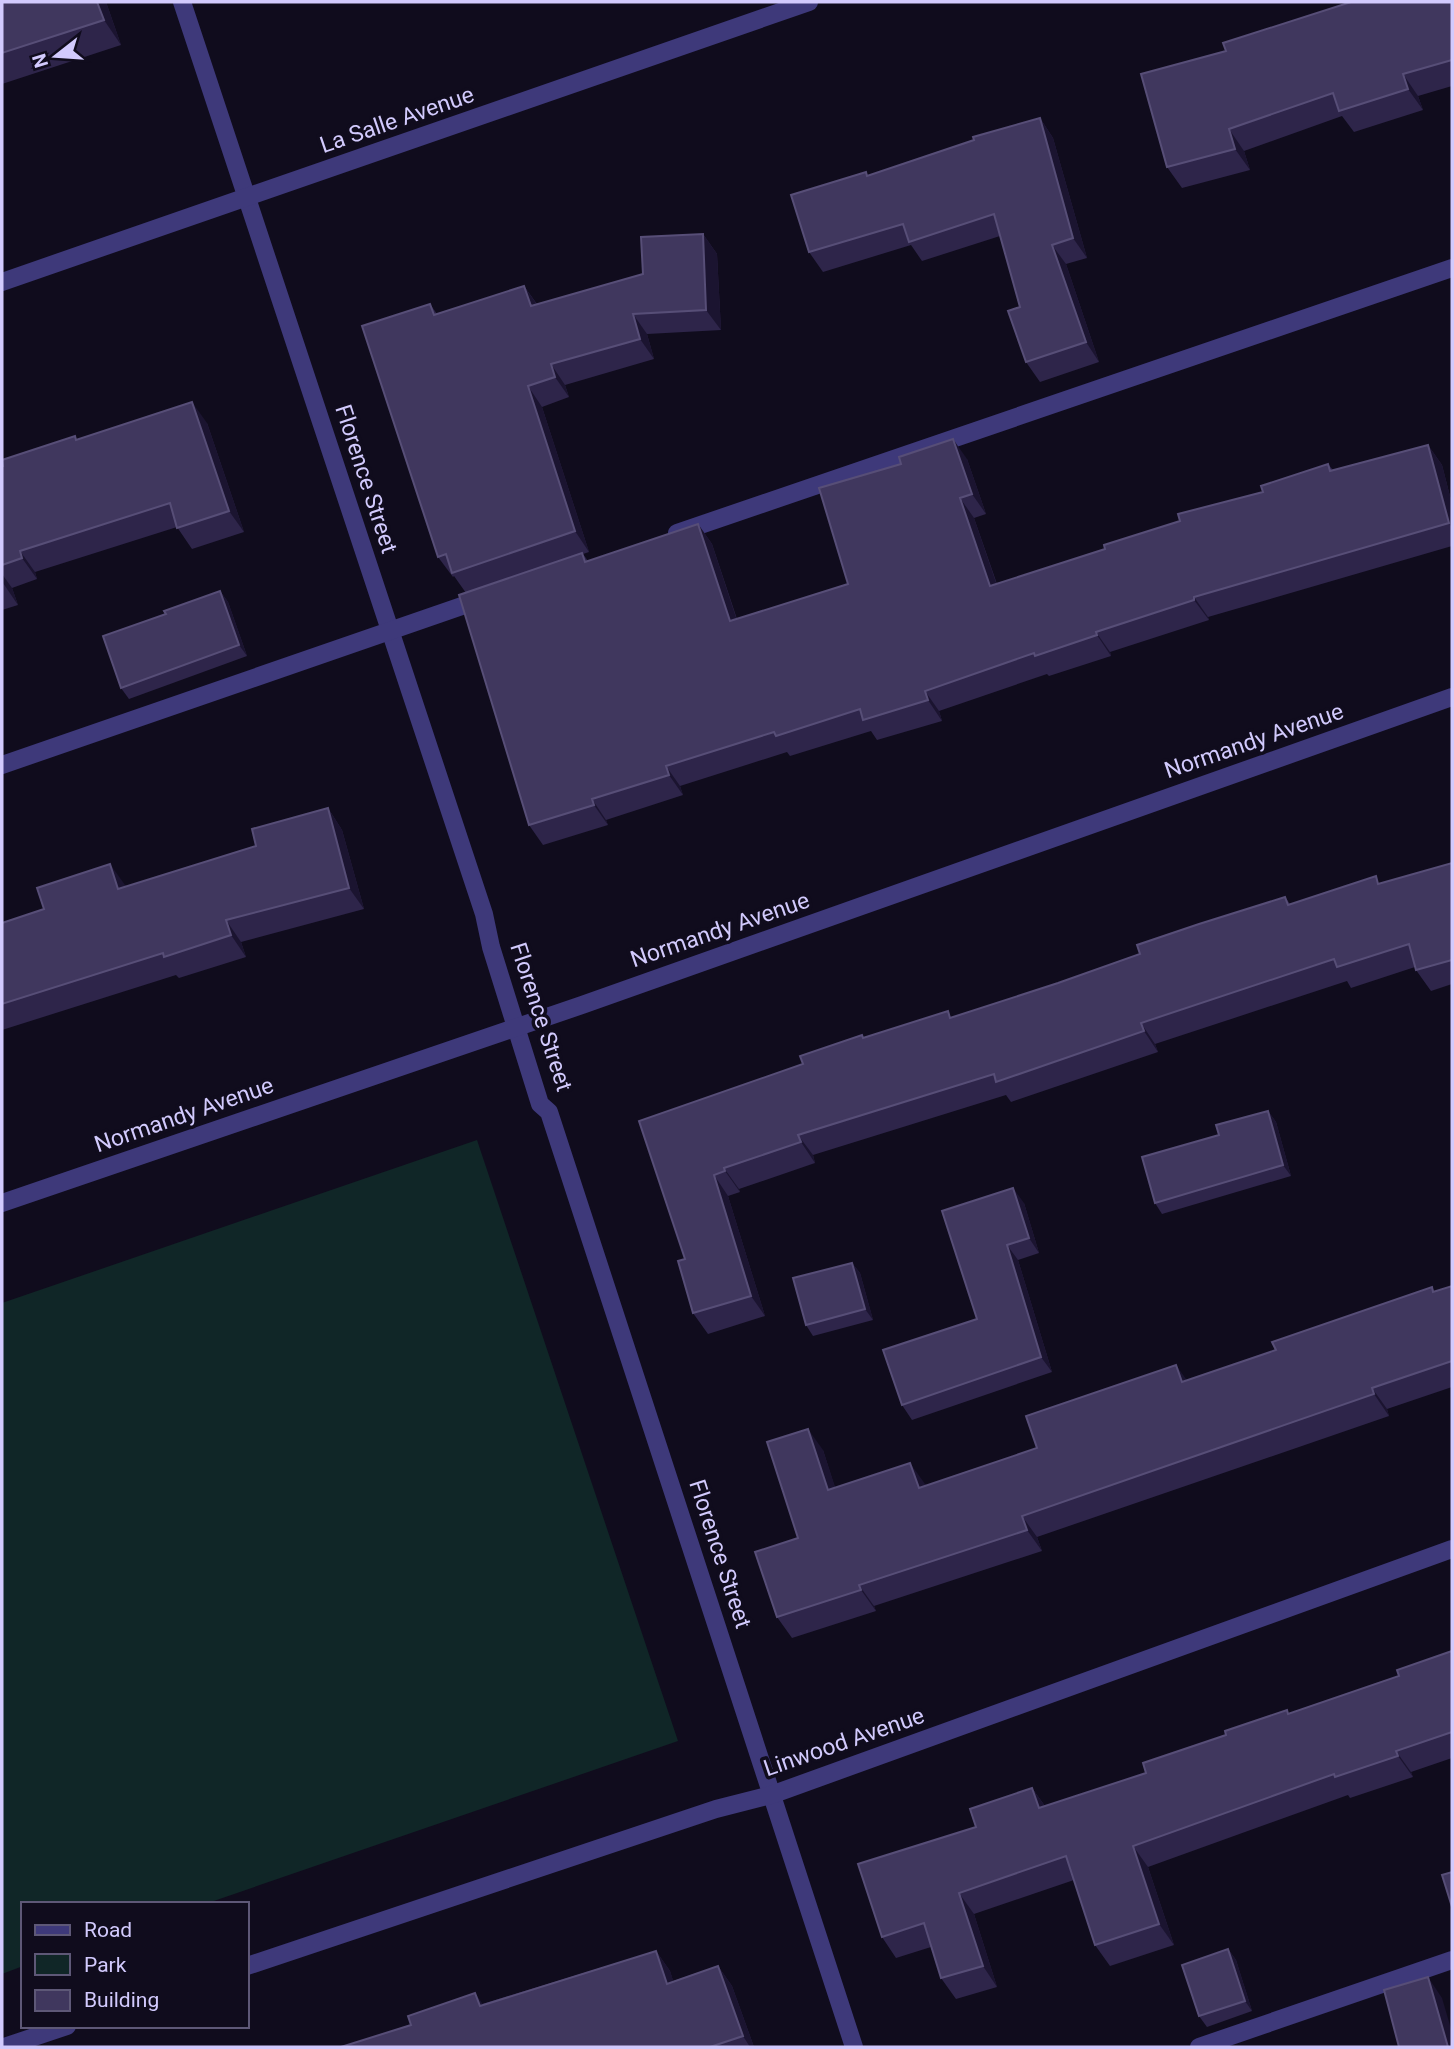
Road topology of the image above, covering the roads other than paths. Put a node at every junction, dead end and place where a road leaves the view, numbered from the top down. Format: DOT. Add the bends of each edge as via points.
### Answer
graph roads {
  1 [pos="182,2"];
  2 [pos="808,2"];
  3 [pos="246,198"];
  4 [pos="1452,268"];
  5 [pos="2,282"];
  6 [pos="666,536"];
  7 [pos="508,590"];
  8 [pos="390,630"];
  9 [pos="1452,697"];
  10 [pos="2,765"];
  11 [pos="519,1027"];
  12 [pos="2,1203"];
  13 [pos="1452,1549"];
  14 [pos="771,1795"];
  15 [pos="1452,1959"];
  16 [pos="248,1966"];
  17 [pos="61,2028"];
  18 [pos="4,2047"];
  19 [pos="853,2047"];
  20 [pos="1199,2047"];
  1 -- 3 [label="street, Florence Street"];
  2 -- 3 [label="street, La Salle Avenue"];
  3 -- 5 [label="street, La Salle Avenue"];
  3 -- 8 [label="street, Florence Street"];
  4 -- 6 [label="street"];
  7 -- 8 [label="street"];
  8 -- 10 [label="street"];
  8 -- 11 [label="street, Florence Street"];
  9 -- 11 [label="street, Normandy Avenue"];
  11 -- 12 [label="street, Normandy Avenue"];
  11 -- 14 [label="street, Florence Street" via="540,1104 549,1112"];
  13 -- 14 [label="street, Linwood Avenue"];
  14 -- 16 [label="street, Linwood Avenue" via="716,1809"];
  14 -- 19 [label="street, Florence Street"];
  15 -- 20 [label="street"];
  17 -- 18 [label="street"];
}
